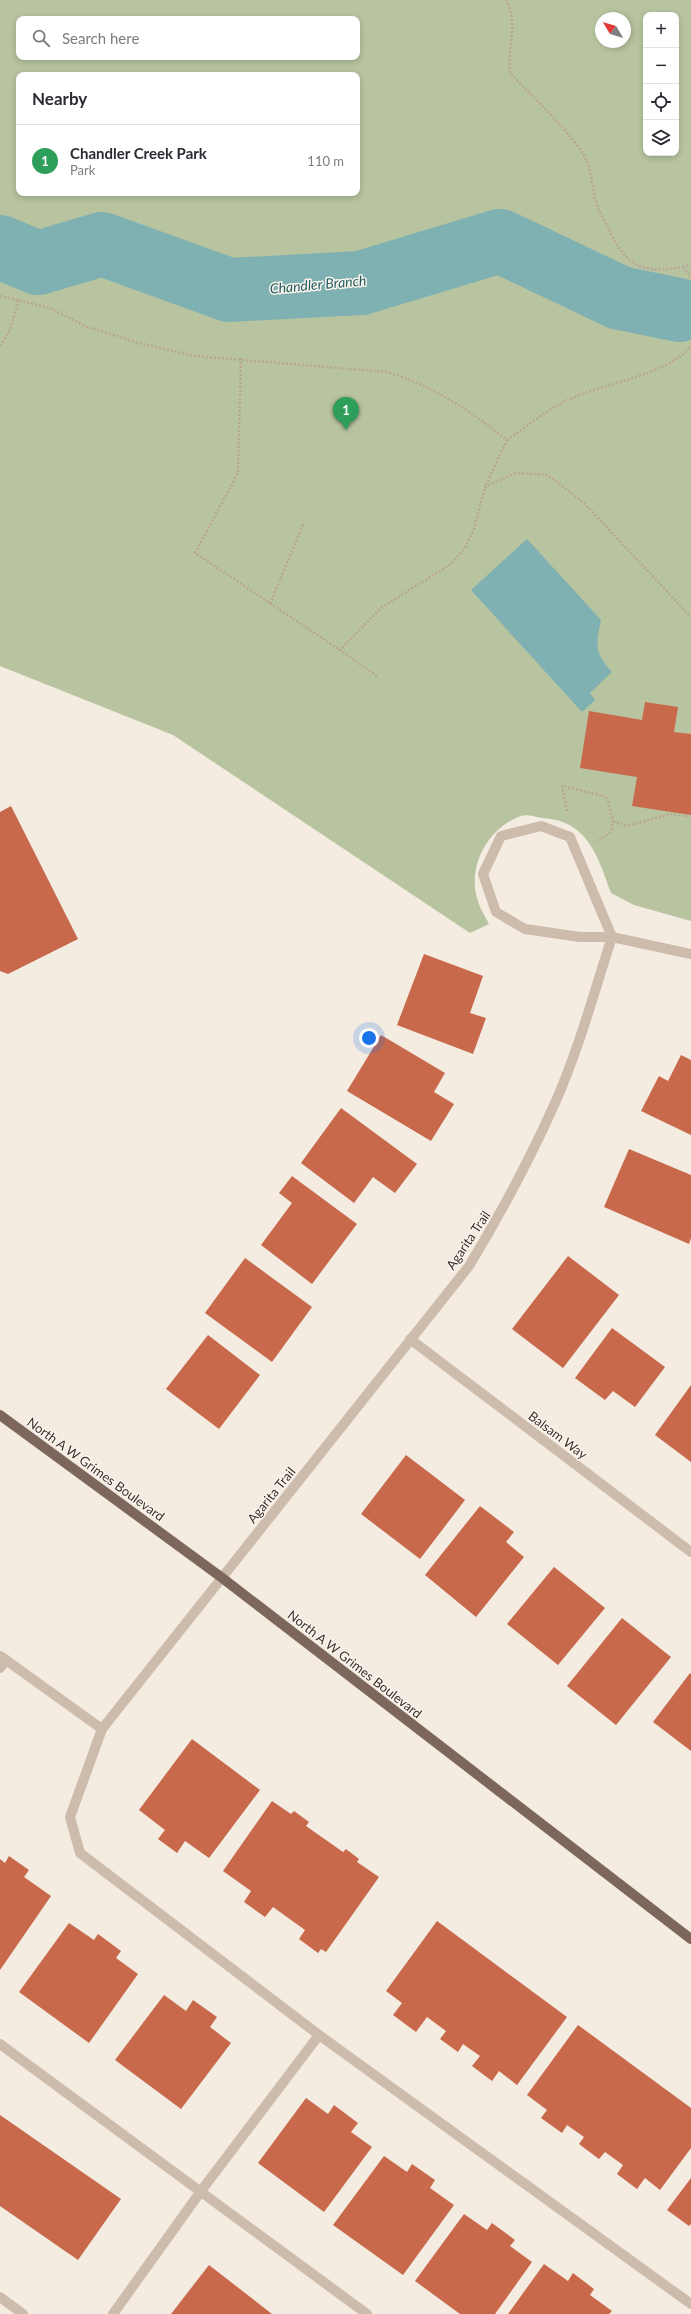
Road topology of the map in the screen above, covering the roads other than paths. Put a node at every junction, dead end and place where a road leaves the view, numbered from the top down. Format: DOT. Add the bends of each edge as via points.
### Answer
graph roads {
  1 [pos="612,937"];
  2 [pos="691,954"];
  3 [pos="410,1338"];
  4 [pos="0,1415"];
  5 [pos="691,1552"];
  6 [pos="221,1577"];
  7 [pos="2,1661"];
  8 [pos="102,1729"];
  9 [pos="691,1939"];
  10 [pos="320,2035"];
  11 [pos="0,2044"];
  12 [pos="201,2191"];
  13 [pos="0,2297"];
  14 [pos="691,2304"];
  15 [pos="23,2314"];
  16 [pos="113,2314"];
  17 [pos="367,2314"];
  1 -- 1 [label="street" via="580,937 525,929 496,912 483,874 501,836 542,826 570,837"];
  1 -- 2 [label="street"];
  1 -- 3 [label="street, Agarita Trail" via="577,1045 555,1102 502,1213 469,1266"];
  3 -- 5 [label="street, Balsam Way"];
  3 -- 6 [label="street, Agarita Trail"];
  4 -- 6 [label="main road, North A W Grimes Boulevard"];
  6 -- 8 [label="street, Agarita Trail"];
  6 -- 9 [label="main road, North A W Grimes Boulevard"];
  7 -- 8 [label="street"];
  8 -- 10 [label="street, Agarita Trail" via="70,1817 80,1853"];
  10 -- 12 [label="street"];
  10 -- 14 [label="street, Agarita Trail"];
  11 -- 12 [label="street"];
  12 -- 16 [label="street"];
  12 -- 17 [label="street"];
  13 -- 15 [label="street"];
}
